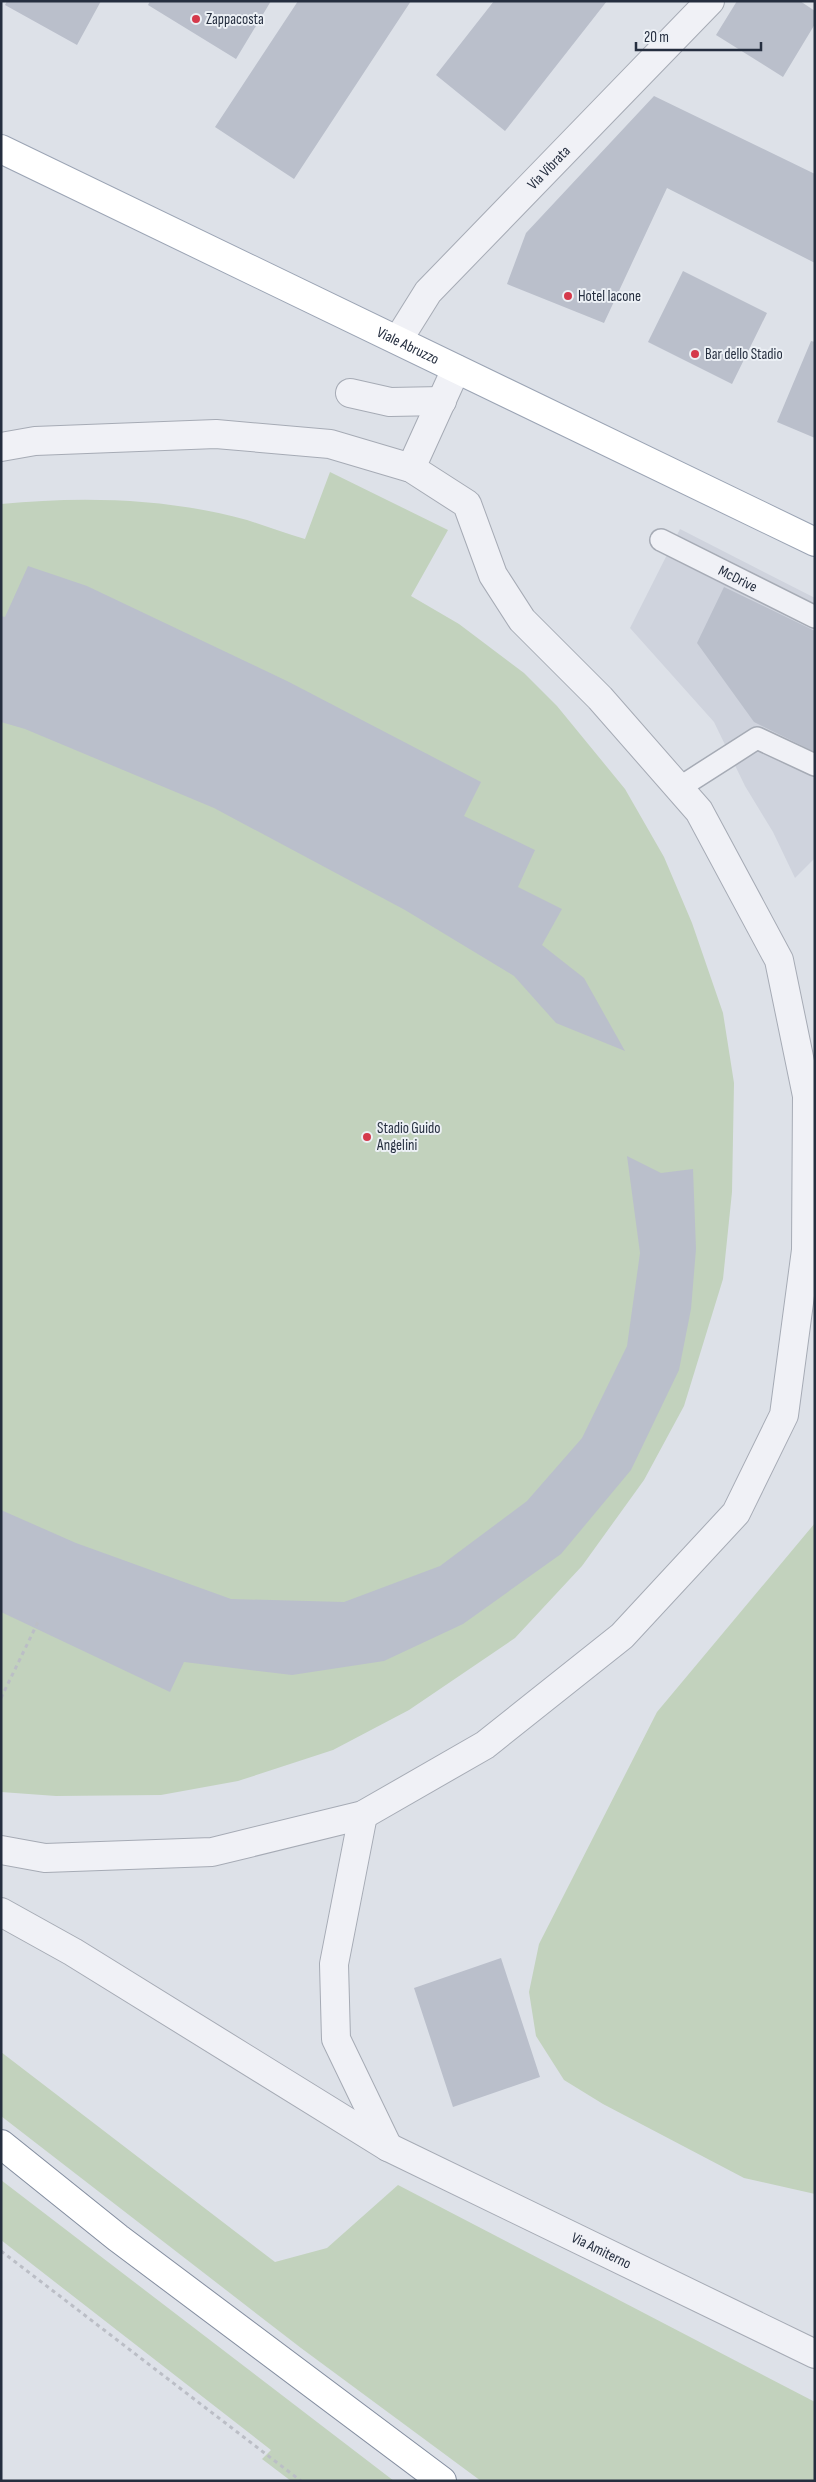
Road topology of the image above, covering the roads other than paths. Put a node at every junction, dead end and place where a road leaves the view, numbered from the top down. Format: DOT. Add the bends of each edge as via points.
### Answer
graph roads {
  1 [pos="710,1"];
  2 [pos="1,148"];
  3 [pos="398,340"];
  4 [pos="456,369"];
  5 [pos="350,394"];
  6 [pos="442,401"];
  7 [pos="1,447"];
  8 [pos="411,468"];
  9 [pos="661,540"];
  10 [pos="815,542"];
  11 [pos="815,617"];
  12 [pos="815,765"];
  13 [pos="679,788"];
  14 [pos="363,1815"];
  15 [pos="1,1850"];
  16 [pos="1,1912"];
  17 [pos="1,2144"];
  18 [pos="388,2146"];
  19 [pos="815,2354"];
  20 [pos="442,2481"];
  1 -- 3 [label="street, Via Vibrata" via="428,292"];
  2 -- 3 [label="main road, Viale Abruzzo"];
  3 -- 4 [label="main road, Viale Abruzzo"];
  4 -- 6 [label="street"];
  4 -- 10 [label="main road, Viale Abruzzo"];
  5 -- 6 [label="street" via="390,402"];
  6 -- 8 [label="street"];
  7 -- 8 [label="street" via="35,441 216,434 330,444"];
  8 -- 13 [label="street" via="467,504 493,574 522,620 600,698"];
  9 -- 11 [label="lane, McDrive"];
  12 -- 13 [label="lane" via="757,738"];
  13 -- 14 [label="street" via="699,811 779,960 808,1096 806,1250 784,1415 736,1513 622,1636 485,1745"];
  14 -- 15 [label="street" via="212,1852 45,1858"];
  14 -- 18 [label="street" via="334,1964 336,2039"];
  16 -- 18 [label="street, Via Amiterno" via="73,1952"];
  17 -- 20 [label="main road" via="118,2238"];
  18 -- 19 [label="street, Via Amiterno"];
}
